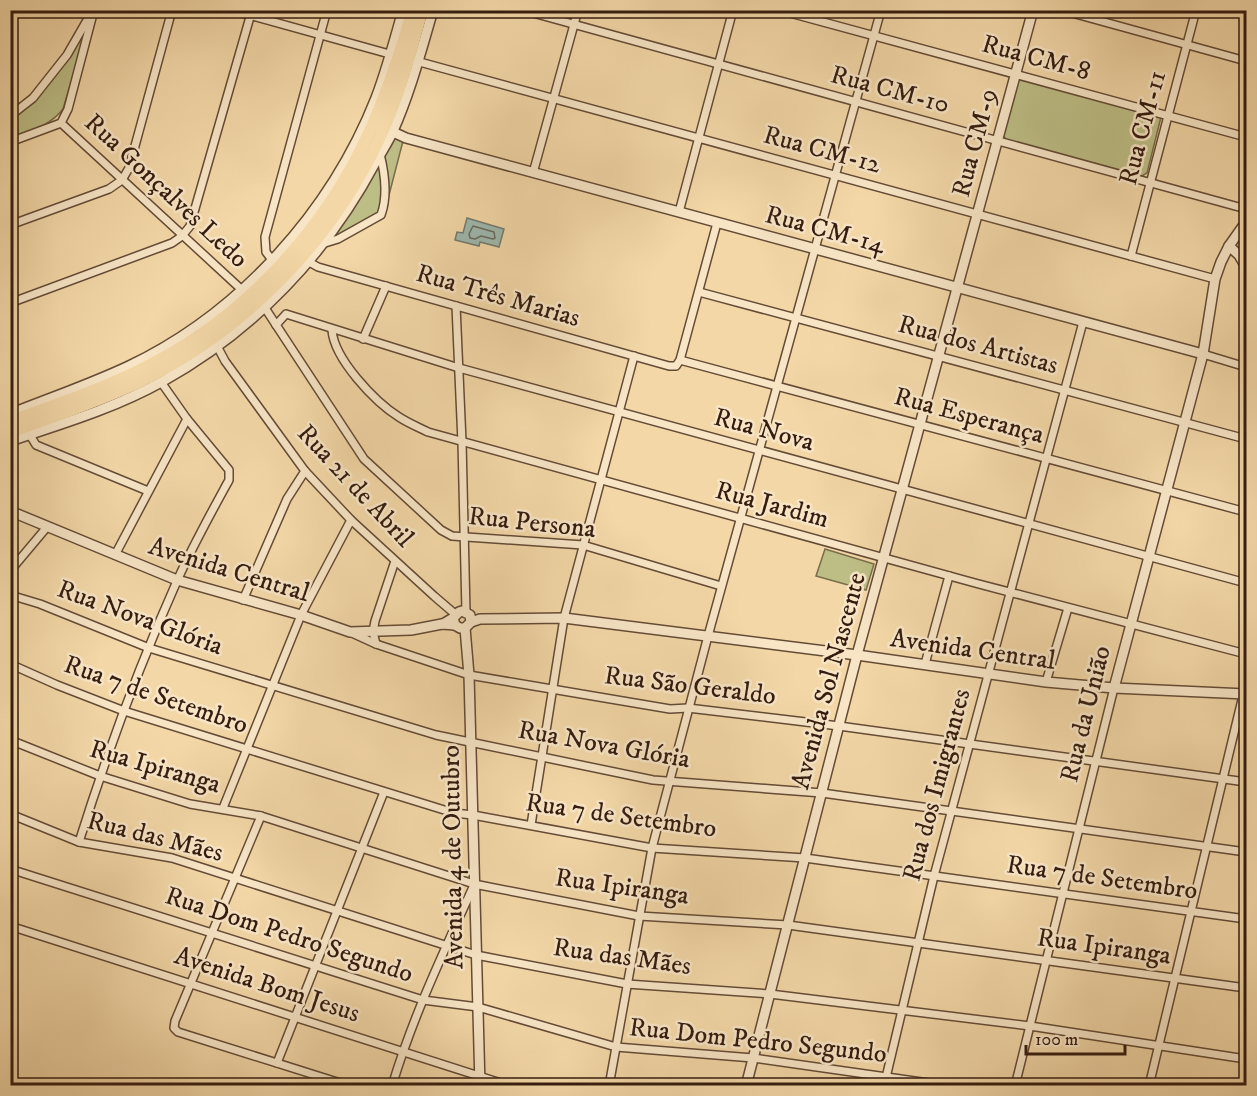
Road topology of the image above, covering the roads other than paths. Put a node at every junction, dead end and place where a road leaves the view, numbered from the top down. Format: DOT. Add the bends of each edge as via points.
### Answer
graph roads {
  1 [pos="94,10"];
  2 [pos="172,10"];
  3 [pos="231,10"];
  4 [pos="327,10"];
  5 [pos="403,10"];
  6 [pos="412,10"];
  7 [pos="422,10"];
  8 [pos="433,10"];
  9 [pos="522,10"];
  10 [pos="578,10"];
  11 [pos="733,10"];
  12 [pos="779,10"];
  13 [pos="881,10"];
  14 [pos="1033,10"];
  15 [pos="1061,10"];
  16 [pos="1196,10"];
  17 [pos="251,13"];
  18 [pos="574,25"];
  19 [pos="321,36"];
  20 [pos="874,36"];
  21 [pos="1187,45"];
  22 [pos="404,58"];
  23 [pos="1246,61"];
  24 [pos="718,64"];
  25 [pos="1016,74"];
  26 [pos="553,99"];
  27 [pos="855,102"];
  28 [pos="10,116"];
  29 [pos="1168,116"];
  30 [pos="61,123"];
  31 [pos="361,130"];
  32 [pos="393,132"];
  33 [pos="1246,137"];
  34 [pos="698,138"];
  35 [pos="997,141"];
  36 [pos="10,142"];
  37 [pos="380,154"];
  38 [pos="355,160"];
  39 [pos="533,173"];
  40 [pos="346,176"];
  41 [pos="835,176"];
  42 [pos="122,180"];
  43 [pos="1150,183"];
  44 [pos="328,189"];
  45 [pos="1246,209"];
  46 [pos="678,212"];
  47 [pos="977,214"];
  48 [pos="1246,222"];
  49 [pos="717,223"];
  50 [pos="10,225"];
  51 [pos="182,236"];
  52 [pos="325,243"];
  53 [pos="1229,246"];
  54 [pos="814,249"];
  55 [pos="1131,256"];
  56 [pos="272,260"];
  57 [pos="309,262"];
  58 [pos="1246,267"];
  59 [pos="1215,279"];
  60 [pos="386,286"];
  61 [pos="957,288"];
  62 [pos="242,290"];
  63 [pos="699,292"];
  64 [pos="10,303"];
  65 [pos="226,304"];
  66 [pos="456,306"];
  67 [pos="265,308"];
  68 [pos="795,318"];
  69 [pos="1083,322"];
  70 [pos="276,325"];
  71 [pos="211,327"];
  72 [pos="332,330"];
  73 [pos="190,332"];
  74 [pos="363,339"];
  75 [pos="218,346"];
  76 [pos="1203,354"];
  77 [pos="634,356"];
  78 [pos="938,356"];
  79 [pos="678,363"];
  80 [pos="1246,367"];
  81 [pos="459,368"];
  82 [pos="161,382"];
  83 [pos="777,386"];
  84 [pos="1064,390"];
  85 [pos="619,412"];
  86 [pos="10,414"];
  87 [pos="187,419"];
  88 [pos="10,422"];
  89 [pos="1185,423"];
  90 [pos="920,425"];
  91 [pos="10,432"];
  92 [pos="30,435"];
  93 [pos="1246,440"];
  94 [pos="10,441"];
  95 [pos="462,442"];
  96 [pos="759,451"];
  97 [pos="1046,459"];
  98 [pos="304,471"];
  99 [pos="601,480"];
  100 [pos="903,489"];
  101 [pos="148,491"];
  102 [pos="1167,491"];
  103 [pos="10,511"];
  104 [pos="1246,512"];
  105 [pos="740,518"];
  106 [pos="351,520"];
  107 [pos="1028,524"];
  108 [pos="46,527"];
  109 [pos="465,537"];
  110 [pos="584,545"];
  111 [pos="114,555"];
  112 [pos="1149,557"];
  113 [pos="883,558"];
  114 [pos="395,561"];
  115 [pos="10,571"];
  116 [pos="949,576"];
  117 [pos="177,580"];
  118 [pos="1246,583"];
  119 [pos="722,586"];
  120 [pos="1010,592"];
  121 [pos="10,595"];
  122 [pos="243,600"];
  123 [pos="1068,608"];
  124 [pos="301,615"];
  125 [pos="564,618"];
  126 [pos="455,619"];
  127 [pos="470,619"];
  128 [pos="1131,625"];
  129 [pos="350,632"];
  130 [pos="373,632"];
  131 [pos="708,636"];
  132 [pos="376,644"];
  133 [pos="149,648"];
  134 [pos="1246,654"];
  135 [pos="857,655"];
  136 [pos="10,664"];
  137 [pos="925,664"];
  138 [pos="988,673"];
  139 [pos="469,675"];
  140 [pos="1046,682"];
  141 [pos="1246,683"];
  142 [pos="272,685"];
  143 [pos="553,688"];
  144 [pos="1114,688"];
  145 [pos="1245,693"];
  146 [pos="688,708"];
  147 [pos="124,711"];
  148 [pos="839,726"];
  149 [pos="10,740"];
  150 [pos="471,744"];
  151 [pos="969,744"];
  152 [pos="247,749"];
  153 [pos="542,756"];
  154 [pos="1096,761"];
  155 [pos="100,776"];
  156 [pos="1224,779"];
  157 [pos="670,780"];
  158 [pos="1246,782"];
  159 [pos="384,792"];
  160 [pos="822,793"];
  161 [pos="223,808"];
  162 [pos="951,811"];
  163 [pos="10,814"];
  164 [pos="473,815"];
  165 [pos="261,816"];
  166 [pos="531,825"];
  167 [pos="1079,828"];
  168 [pos="79,842"];
  169 [pos="1207,846"];
  170 [pos="362,848"];
  171 [pos="652,848"];
  172 [pos="1246,852"];
  173 [pos="805,858"];
  174 [pos="10,869"];
  175 [pos="934,876"];
  176 [pos="235,878"];
  177 [pos="474,884"];
  178 [pos="1063,894"];
  179 [pos="337,911"];
  180 [pos="1191,912"];
  181 [pos="639,916"];
  182 [pos="1246,919"];
  183 [pos="788,925"];
  184 [pos="10,926"];
  185 [pos="212,932"];
  186 [pos="918,943"];
  187 [pos="446,946"];
  188 [pos="476,955"];
  189 [pos="1046,961"];
  190 [pos="315,965"];
  191 [pos="1175,978"];
  192 [pos="191,982"];
  193 [pos="627,984"];
  194 [pos="1246,988"];
  195 [pos="770,994"];
  196 [pos="423,1000"];
  197 [pos="478,1007"];
  198 [pos="902,1010"];
  199 [pos="295,1016"];
  200 [pos="1030,1026"];
  201 [pos="1158,1045"];
  202 [pos="616,1047"];
  203 [pos="402,1052"];
  204 [pos="753,1058"];
  205 [pos="1246,1059"];
  206 [pos="277,1063"];
  207 [pos="886,1077"];
  208 [pos="480,1081"];
  209 [pos="350,1086"];
  210 [pos="392,1086"];
  211 [pos="510,1086"];
  212 [pos="609,1086"];
  213 [pos="746,1086"];
  214 [pos="884,1086"];
  215 [pos="950,1086"];
  216 [pos="1016,1086"];
  217 [pos="1149,1086"];
  1 -- 28 [label="street" via="67,55 33,98"];
  1 -- 30 [label="street"];
  2 -- 42 [label="street" via="129,168"];
  3 -- 17 [label="street, Rua CM-12"];
  4 -- 19 [label="street"];
  5 -- 22 [label="street"];
  6 -- 22 [label="highway"];
  7 -- 22 [label="highway"];
  8 -- 22 [label="street"];
  9 -- 18 [label="street, Rua CM-10"];
  10 -- 18 [label="street"];
  11 -- 24 [label="street"];
  12 -- 20 [label="street, Rua CM-8"];
  13 -- 20 [label="street"];
  14 -- 25 [label="street, Rua CM-9"];
  15 -- 21 [label="street"];
  16 -- 21 [label="street, Rua CM-11"];
  17 -- 19 [label="street, Rua CM-12"];
  17 -- 51 [label="street" via="190,226"];
  18 -- 24 [label="street, Rua CM-10"];
  18 -- 26 [label="street"];
  19 -- 22 [label="street, Rua CM-12"];
  19 -- 56 [label="street" via="265,237 266,252"];
  20 -- 25 [label="street, Rua CM-8"];
  20 -- 27 [label="street"];
  21 -- 23 [label="street"];
  21 -- 29 [label="street, Rua CM-11"];
  22 -- 26 [label="street, Rua CM-12"];
  22 -- 31 [label="street" via="376,98"];
  22 -- 32 [label="street"];
  22 -- 38 [label="highway"];
  22 -- 91 [label="highway" via="379,139 342,203 324,230 260,300 208,342 142,380"];
  24 -- 27 [label="street, Rua CM-10"];
  24 -- 34 [label="street"];
  25 -- 29 [label="street, Rua CM-8"];
  25 -- 35 [label="street, Rua CM-9"];
  26 -- 34 [label="street, Rua CM-12"];
  26 -- 39 [label="street"];
  27 -- 35 [label="street, Rua CM-10"];
  27 -- 41 [label="street"];
  29 -- 33 [label="street, Rua CM-8"];
  29 -- 43 [label="street, Rua CM-11"];
  30 -- 36 [label="street"];
  30 -- 42 [label="street, Rua Gonçalves Ledo"];
  31 -- 38 [label="highway"];
  31 -- 44 [label="street"];
  32 -- 37 [label="street"];
  32 -- 39 [label="street, Rua CM-14"];
  34 -- 41 [label="street, Rua CM-12"];
  34 -- 46 [label="street"];
  35 -- 43 [label="street, Rua CM-10"];
  35 -- 47 [label="street, Rua CM-9"];
  37 -- 52 [label="street" via="358,196"];
  37 -- 52 [label="street" via="385,181 381,215"];
  38 -- 40 [label="highway"];
  39 -- 46 [label="street, Rua CM-14"];
  40 -- 44 [label="highway"];
  40 -- 71 [label="highway" via="289,257 259,288"];
  41 -- 47 [label="street, Rua CM-12"];
  41 -- 54 [label="street"];
  42 -- 50 [label="street" via="109,189"];
  42 -- 51 [label="street, Rua Gonçalves Ledo"];
  43 -- 45 [label="street, Rua CM-10"];
  43 -- 55 [label="street, Rua CM-11"];
  44 -- 56 [label="street"];
  46 -- 49 [label="street, Rua CM-14"];
  47 -- 55 [label="street, Rua CM-12"];
  47 -- 61 [label="street, Rua CM-9"];
  48 -- 53 [label="street, Rua da União"];
  49 -- 54 [label="street, Rua CM-14"];
  49 -- 63 [label="street"];
  51 -- 62 [label="street, Rua Gonçalves Ledo"];
  51 -- 64 [label="street"];
  52 -- 57 [label="street"];
  53 -- 58 [label="street"];
  53 -- 59 [label="street, Rua da União"];
  54 -- 61 [label="street, Rua CM-14"];
  54 -- 68 [label="street"];
  55 -- 59 [label="street, Rua CM-12"];
  56 -- 62 [label="street"];
  57 -- 60 [label="street, Rua Três Marias"];
  57 -- 67 [label="street"];
  59 -- 76 [label="street, Rua da União"];
  60 -- 66 [label="street, Rua Três Marias"];
  60 -- 74 [label="street"];
  61 -- 69 [label="street, Rua CM-14"];
  61 -- 78 [label="street, Avenida Sol Nascente"];
  62 -- 65 [label="street"];
  63 -- 68 [label="street, Rua dos Artistas"];
  63 -- 79 [label="street"];
  65 -- 71 [label="highway"];
  65 -- 73 [label="street"];
  66 -- 77 [label="street, Rua Três Marias"];
  66 -- 81 [label="street"];
  67 -- 70 [label="street, Rua Persona"];
  67 -- 75 [label="street"];
  68 -- 78 [label="street, Rua dos Artistas"];
  68 -- 83 [label="street"];
  69 -- 76 [label="street, Rua CM-14"];
  69 -- 84 [label="street, Rua dos Imigrantes"];
  70 -- 72 [label="street, Rua Nova" via="286,314"];
  70 -- 109 [label="street, Rua Persona" via="364,459 441,530"];
  71 -- 73 [label="highway"];
  71 -- 88 [label="highway" via="167,356 123,378"];
  72 -- 74 [label="street, Rua Nova"];
  72 -- 95 [label="street, Rua Jardim" via="332,340 372,395 398,417 428,432"];
  73 -- 86 [label="street" via="129,366"];
  74 -- 81 [label="street, Rua Nova"];
  75 -- 82 [label="street"];
  75 -- 98 [label="street, Rua 21 de Abril"];
  76 -- 80 [label="street, Rua CM-14"];
  76 -- 89 [label="street, Rua da União"];
  77 -- 79 [label="street, Rua Três Marias" via="669,366"];
  77 -- 85 [label="street"];
  78 -- 84 [label="street, Rua dos Artistas"];
  78 -- 90 [label="street, Avenida Sol Nascente"];
  79 -- 83 [label="street, Rua Esperança"];
  81 -- 85 [label="street, Rua Nova"];
  81 -- 95 [label="street"];
  82 -- 87 [label="street"];
  82 -- 92 [label="street"];
  83 -- 90 [label="street, Rua Esperança"];
  83 -- 96 [label="street"];
  84 -- 89 [label="street, Rua dos Artistas"];
  84 -- 97 [label="street, Rua dos Imigrantes"];
  85 -- 96 [label="street, Rua Nova"];
  85 -- 99 [label="street"];
  87 -- 101 [label="street"];
  87 -- 117 [label="street" via="229,470 228,480"];
  89 -- 93 [label="street, Rua dos Artistas"];
  89 -- 102 [label="street, Rua da União"];
  90 -- 97 [label="street, Rua Esperança"];
  90 -- 100 [label="street, Avenida Sol Nascente"];
  92 -- 94 [label="street"];
  92 -- 101 [label="street" via="36,445"];
  95 -- 99 [label="street, Rua Jardim"];
  95 -- 109 [label="street"];
  96 -- 100 [label="street, Rua Nova"];
  96 -- 105 [label="street"];
  97 -- 102 [label="street, Rua Esperança"];
  97 -- 107 [label="street, Rua dos Imigrantes"];
  98 -- 106 [label="street, Rua 21 de Abril"];
  98 -- 122 [label="street" via="287,499"];
  99 -- 105 [label="street, Rua Jardim"];
  99 -- 110 [label="street"];
  100 -- 107 [label="street, Rua Nova"];
  100 -- 113 [label="street, Avenida Sol Nascente"];
  101 -- 111 [label="street"];
  102 -- 104 [label="street, Rua Esperança"];
  102 -- 112 [label="street, Rua da União"];
  103 -- 108 [label="street, Avenida Central"];
  105 -- 113 [label="street, Rua Jardim"];
  105 -- 119 [label="street"];
  106 -- 114 [label="street, Rua 21 de Abril"];
  106 -- 124 [label="street"];
  107 -- 112 [label="street, Rua Nova"];
  107 -- 120 [label="street, Rua dos Imigrantes"];
  108 -- 111 [label="street, Avenida Central"];
  108 -- 115 [label="street"];
  109 -- 110 [label="street, Rua Persona"];
  109 -- 127 [label="street"];
  110 -- 119 [label="street, Rua Persona"];
  110 -- 125 [label="street"];
  111 -- 117 [label="street, Avenida Central"];
  112 -- 118 [label="street, Rua Nova"];
  112 -- 128 [label="street, Rua da União"];
  113 -- 116 [label="street, Rua Jardim"];
  113 -- 135 [label="street, Avenida Sol Nascente"];
  114 -- 126 [label="street, Rua 21 de Abril"];
  114 -- 130 [label="street"];
  116 -- 120 [label="street, Rua Jardim"];
  116 -- 137 [label="street"];
  117 -- 122 [label="street, Avenida Central"];
  117 -- 133 [label="street"];
  119 -- 131 [label="street"];
  120 -- 123 [label="street, Rua Jardim"];
  120 -- 138 [label="street, Rua dos Imigrantes"];
  121 -- 133 [label="street, Rua Nova Glória"];
  122 -- 124 [label="street, Avenida Central"];
  123 -- 128 [label="street, Rua Jardim"];
  123 -- 140 [label="street"];
  124 -- 129 [label="street, Avenida Central"];
  124 -- 142 [label="street"];
  125 -- 127 [label="street, Avenida Central"];
  125 -- 131 [label="street, Avenida Central"];
  125 -- 143 [label="street"];
  126 -- 127 [label="street, Avenida Central" via="462,611"];
  126 -- 127 [label="street" via="460,628"];
  126 -- 130 [label="street, Avenida Central" via="411,630"];
  127 -- 139 [label="street, Avenida 4 de Outubro"];
  128 -- 134 [label="street, Rua Jardim"];
  128 -- 144 [label="street, Rua da União"];
  129 -- 130 [label="street, Avenida Central"];
  129 -- 132 [label="street, Rua São Geraldo"];
  130 -- 132 [label="street"];
  131 -- 135 [label="street, Avenida Central"];
  131 -- 146 [label="street"];
  132 -- 139 [label="street, Rua São Geraldo"];
  133 -- 142 [label="street, Rua Nova Glória"];
  133 -- 147 [label="street"];
  135 -- 137 [label="street, Avenida Central"];
  135 -- 148 [label="street, Avenida Sol Nascente"];
  136 -- 147 [label="street, Rua 7 de Setembro"];
  137 -- 138 [label="street, Avenida Central"];
  138 -- 140 [label="street, Avenida Central"];
  138 -- 151 [label="street, Rua dos Imigrantes"];
  139 -- 143 [label="street, Rua São Geraldo"];
  139 -- 150 [label="street, Avenida 4 de Outubro"];
  140 -- 144 [label="street, Avenida Central"];
  141 -- 145 [label="street"];
  142 -- 150 [label="street, Rua Nova Glória"];
  142 -- 152 [label="street"];
  143 -- 146 [label="street, Rua São Geraldo" via="670,709"];
  143 -- 153 [label="street"];
  144 -- 145 [label="street, Avenida Central"];
  144 -- 154 [label="street, Rua da União"];
  145 -- 156 [label="street"];
  146 -- 148 [label="street, Rua São Geraldo"];
  146 -- 157 [label="street"];
  147 -- 152 [label="street, Rua 7 de Setembro"];
  147 -- 155 [label="street"];
  148 -- 151 [label="street, Rua São Geraldo"];
  148 -- 160 [label="street, Avenida Sol Nascente"];
  149 -- 155 [label="street, Rua Ipiranga"];
  150 -- 153 [label="street, Rua Nova Glória"];
  150 -- 164 [label="street, Avenida 4 de Outubro"];
  151 -- 154 [label="street, Rua São Geraldo"];
  151 -- 162 [label="street, Rua dos Imigrantes"];
  152 -- 159 [label="street, Rua 7 de Setembro"];
  152 -- 161 [label="street"];
  153 -- 157 [label="street, Rua Nova Glória" via="653,780"];
  153 -- 166 [label="street"];
  154 -- 156 [label="street, Rua São Geraldo"];
  154 -- 167 [label="street, Rua da União"];
  155 -- 161 [label="street, Rua Ipiranga" via="190,804"];
  155 -- 168 [label="street"];
  156 -- 158 [label="street, Rua São Geraldo"];
  156 -- 169 [label="street"];
  157 -- 160 [label="street, Rua Nova Glória"];
  157 -- 171 [label="street"];
  159 -- 164 [label="street, Rua 7 de Setembro"];
  159 -- 170 [label="street"];
  160 -- 162 [label="street, Rua Nova Glória"];
  160 -- 173 [label="street, Avenida Sol Nascente"];
  161 -- 165 [label="street, Rua Ipiranga"];
  162 -- 167 [label="street, Rua Nova Glória"];
  162 -- 175 [label="street, Rua dos Imigrantes"];
  163 -- 168 [label="street, Rua das Mães"];
  164 -- 166 [label="street, Rua 7 de Setembro"];
  164 -- 177 [label="street, Avenida 4 de Outubro"];
  165 -- 170 [label="street, Rua Ipiranga"];
  165 -- 176 [label="street"];
  166 -- 171 [label="street, Rua 7 de Setembro"];
  167 -- 169 [label="street, Rua Nova Glória"];
  167 -- 178 [label="street, Rua da União"];
  168 -- 176 [label="street, Rua das Mães" via="172,858"];
  169 -- 172 [label="street, Rua Nova Glória"];
  169 -- 180 [label="street"];
  170 -- 177 [label="street, Rua Ipiranga"];
  170 -- 179 [label="street"];
  171 -- 173 [label="street, Rua 7 de Setembro"];
  171 -- 181 [label="street"];
  173 -- 175 [label="street, Rua 7 de Setembro"];
  173 -- 183 [label="street, Avenida Sol Nascente"];
  174 -- 185 [label="street, Rua Dom Pedro Segundo"];
  175 -- 178 [label="street, Rua 7 de Setembro"];
  175 -- 186 [label="street, Rua dos Imigrantes"];
  176 -- 179 [label="street, Rua das Mães"];
  176 -- 185 [label="street"];
  177 -- 181 [label="street, Rua Ipiranga"];
  177 -- 187 [label="street"];
  177 -- 188 [label="street, Avenida 4 de Outubro"];
  178 -- 180 [label="street, Rua 7 de Setembro"];
  178 -- 189 [label="street, Rua da União"];
  179 -- 187 [label="street, Rua das Mães"];
  179 -- 190 [label="street"];
  180 -- 182 [label="street, Rua 7 de Setembro"];
  180 -- 191 [label="street"];
  181 -- 183 [label="street, Rua Ipiranga"];
  181 -- 193 [label="street"];
  183 -- 186 [label="street, Rua Ipiranga"];
  183 -- 195 [label="street, Avenida Sol Nascente"];
  184 -- 192 [label="street, Avenida Bom Jesus"];
  185 -- 190 [label="street, Rua Dom Pedro Segundo"];
  185 -- 192 [label="street"];
  186 -- 189 [label="street, Rua Ipiranga"];
  186 -- 198 [label="street, Rua dos Imigrantes"];
  187 -- 188 [label="street, Rua das Mães"];
  187 -- 196 [label="street"];
  188 -- 193 [label="street, Rua das Mães"];
  188 -- 197 [label="street, Avenida 4 de Outubro"];
  189 -- 191 [label="street, Rua Ipiranga"];
  189 -- 200 [label="street, Rua da União"];
  190 -- 196 [label="street, Rua Dom Pedro Segundo"];
  190 -- 199 [label="street"];
  191 -- 194 [label="street, Rua Ipiranga"];
  191 -- 201 [label="street"];
  192 -- 199 [label="street, Avenida Bom Jesus"];
  192 -- 206 [label="street" via="175,1021 178,1032"];
  193 -- 195 [label="street, Rua das Mães"];
  193 -- 202 [label="street"];
  195 -- 198 [label="street, Rua das Mães"];
  195 -- 204 [label="street, Avenida Sol Nascente"];
  196 -- 197 [label="street, Rua Dom Pedro Segundo"];
  196 -- 203 [label="street"];
  197 -- 202 [label="street, Rua Dom Pedro Segundo"];
  197 -- 208 [label="street, Avenida 4 de Outubro"];
  198 -- 200 [label="street, Rua das Mães"];
  198 -- 207 [label="street, Rua dos Imigrantes"];
  199 -- 203 [label="street, Avenida Bom Jesus"];
  199 -- 206 [label="street"];
  200 -- 201 [label="street, Rua das Mães"];
  200 -- 216 [label="street, Rua da União"];
  201 -- 205 [label="street, Rua das Mães"];
  201 -- 217 [label="street"];
  202 -- 204 [label="street, Rua Dom Pedro Segundo"];
  202 -- 212 [label="street"];
  203 -- 208 [label="street, Avenida Bom Jesus"];
  203 -- 210 [label="street"];
  204 -- 207 [label="street, Rua Dom Pedro Segundo"];
  204 -- 213 [label="street, Avenida Sol Nascente"];
  206 -- 209 [label="street"];
  207 -- 214 [label="street, Rua dos Imigrantes"];
  207 -- 215 [label="street, Rua Dom Pedro Segundo"];
  208 -- 211 [label="street, Avenida Bom Jesus"];
}
